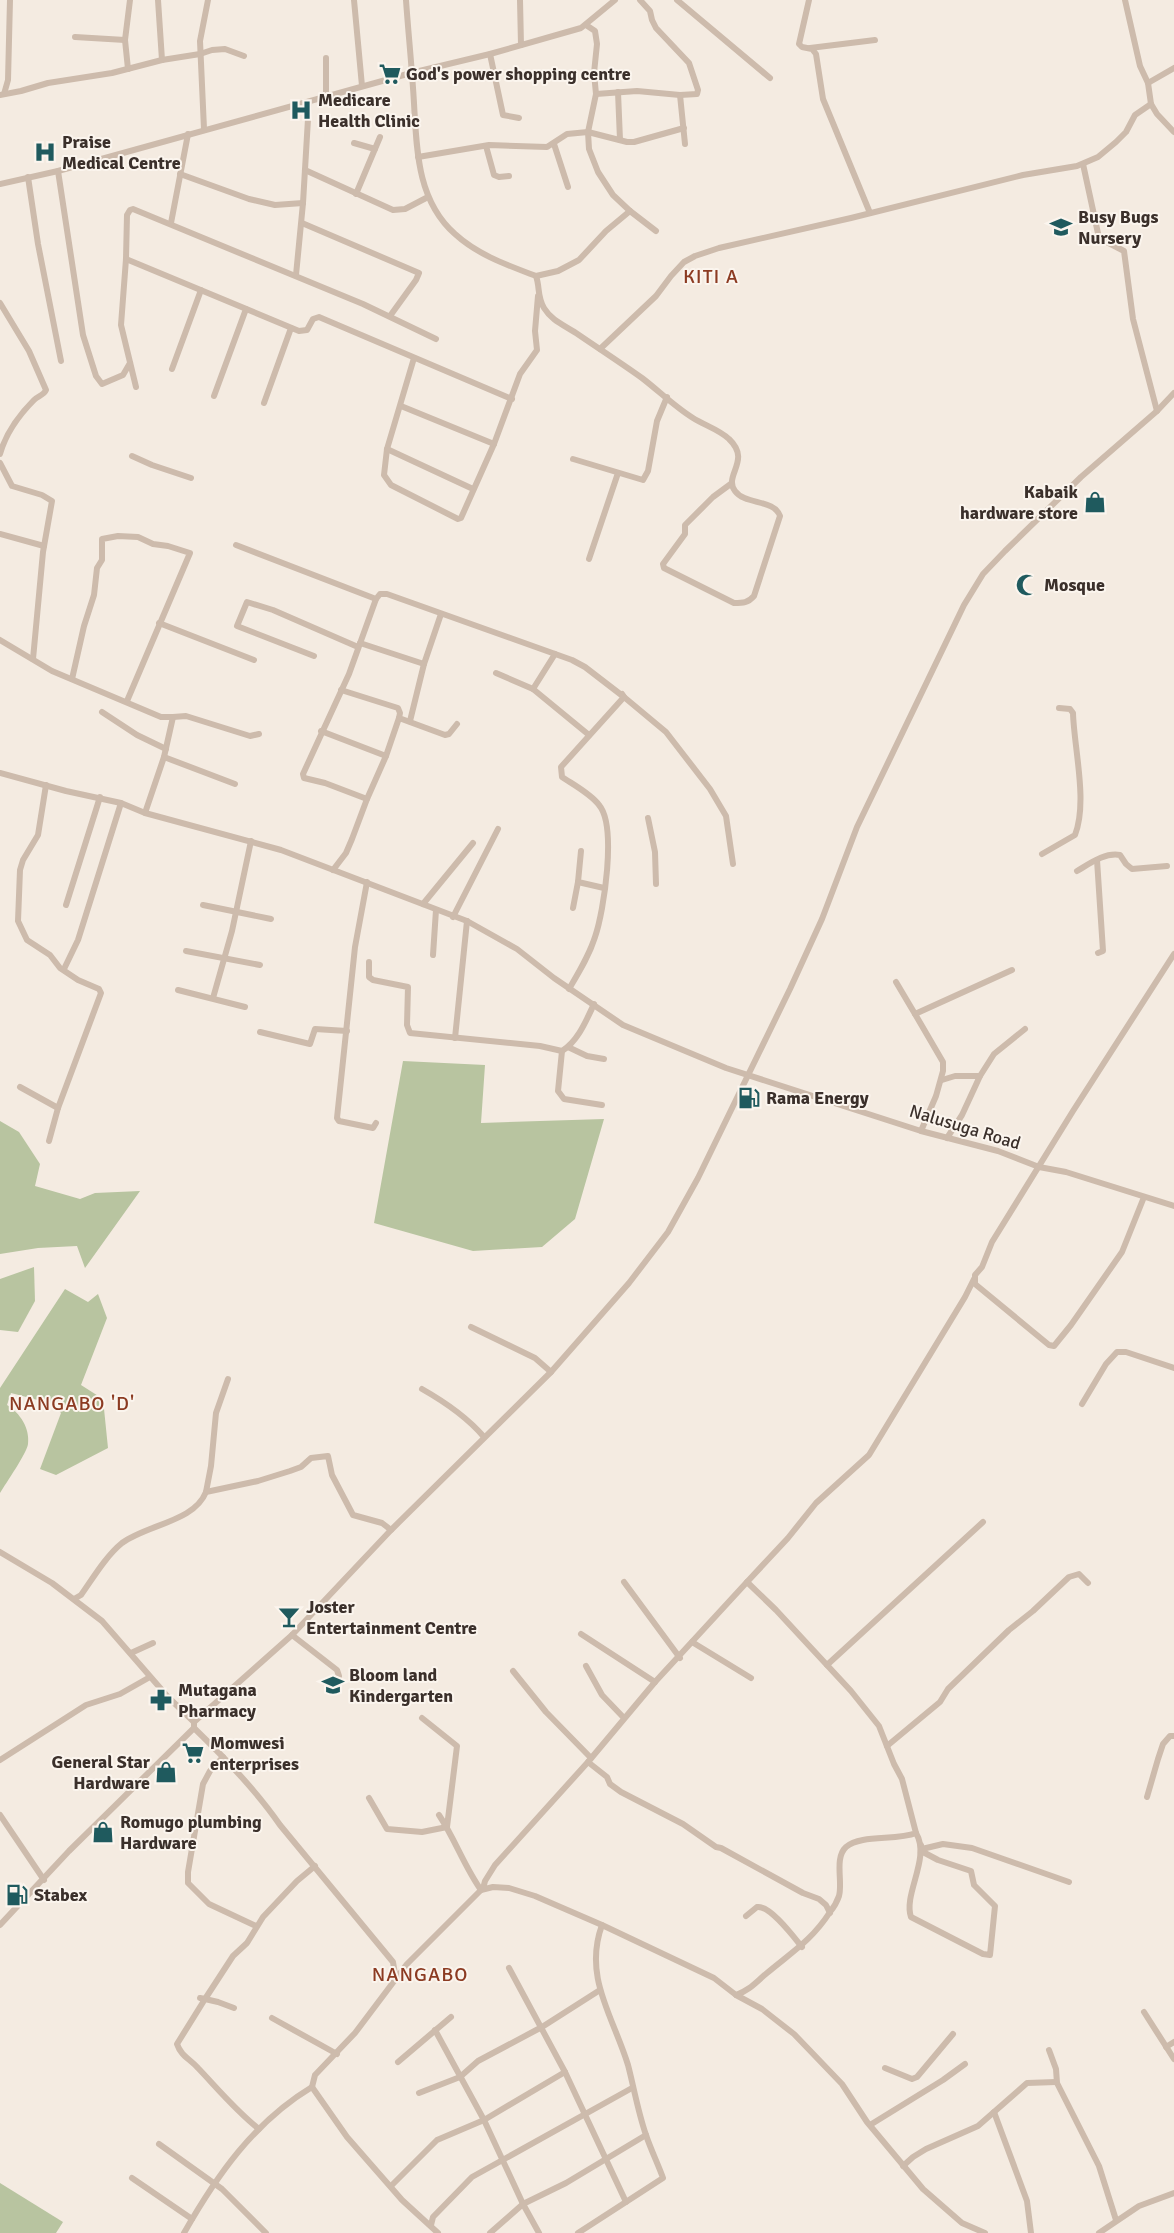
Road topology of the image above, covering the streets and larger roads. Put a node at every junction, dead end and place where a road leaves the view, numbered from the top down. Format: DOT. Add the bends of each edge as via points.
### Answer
graph roads {
  1 [pos="10,0"];
  2 [pos="130,0"];
  3 [pos="158,0"];
  4 [pos="208,0"];
  5 [pos="354,0"];
  6 [pos="406,0"];
  7 [pos="520,0"];
  8 [pos="615,0"];
  9 [pos="640,0"];
  10 [pos="677,0"];
  11 [pos="809,0"];
  12 [pos="1125,0"];
  13 [pos="586,24"];
  14 [pos="75,38"];
  15 [pos="125,40"];
  16 [pos="875,40"];
  17 [pos="520,45"];
  18 [pos="810,48"];
  19 [pos="200,54"];
  20 [pos="490,54"];
  21 [pos="244,56"];
  22 [pos="326,58"];
  23 [pos="162,60"];
  24 [pos="1174,68"];
  25 [pos="128,69"];
  26 [pos="411,73"];
  27 [pos="770,78"];
  28 [pos="8,80"];
  29 [pos="1148,83"];
  30 [pos="362,86"];
  31 [pos="21,91"];
  32 [pos="618,92"];
  33 [pos="2,94"];
  34 [pos="596,94"];
  35 [pos="680,95"];
  36 [pos="326,98"];
  37 [pos="309,102"];
  38 [pos="1151,104"];
  39 [pos="518,118"];
  40 [pos="684,128"];
  41 [pos="204,129"];
  42 [pos="588,132"];
  43 [pos="1174,132"];
  44 [pos="188,134"];
  45 [pos="380,137"];
  46 [pos="620,140"];
  47 [pos="354,143"];
  48 [pos="554,144"];
  49 [pos="685,144"];
  50 [pos="486,146"];
  51 [pos="375,149"];
  52 [pos="418,157"];
  53 [pos="1083,164"];
  54 [pos="305,170"];
  55 [pos="58,171"];
  56 [pos="180,174"];
  57 [pos="509,176"];
  58 [pos="28,177"];
  59 [pos="0,184"];
  60 [pos="568,187"];
  61 [pos="356,194"];
  62 [pos="428,196"];
  63 [pos="303,203"];
  64 [pos="630,211"];
  65 [pos="870,214"];
  66 [pos="171,223"];
  67 [pos="302,223"];
  68 [pos="656,230"];
  69 [pos="126,259"];
  70 [pos="296,275"];
  71 [pos="536,276"];
  72 [pos="201,290"];
  73 [pos="538,294"];
  74 [pos="0,303"];
  75 [pos="246,309"];
  76 [pos="390,316"];
  77 [pos="290,328"];
  78 [pos="436,339"];
  79 [pos="600,349"];
  80 [pos="414,358"];
  81 [pos="61,360"];
  82 [pos="131,362"];
  83 [pos="172,369"];
  84 [pos="136,387"];
  85 [pos="1174,393"];
  86 [pos="214,396"];
  87 [pos="667,397"];
  88 [pos="512,399"];
  89 [pos="264,403"];
  90 [pos="401,406"];
  91 [pos="1157,411"];
  92 [pos="494,444"];
  93 [pos="387,449"];
  94 [pos="0,454"];
  95 [pos="132,456"];
  96 [pos="573,459"];
  97 [pos="0,462"];
  98 [pos="618,473"];
  99 [pos="191,478"];
  100 [pos="732,482"];
  101 [pos="473,489"];
  102 [pos="0,534"];
  103 [pos="236,545"];
  104 [pos="44,546"];
  105 [pos="589,559"];
  106 [pos="376,599"];
  107 [pos="441,614"];
  108 [pos="159,623"];
  109 [pos="0,640"];
  110 [pos="359,645"];
  111 [pos="556,654"];
  112 [pos="314,656"];
  113 [pos="33,659"];
  114 [pos="254,660"];
  115 [pos="424,664"];
  116 [pos="496,673"];
  117 [pos="72,679"];
  118 [pos="533,689"];
  119 [pos="618,689"];
  120 [pos="341,690"];
  121 [pos="624,696"];
  122 [pos="127,701"];
  123 [pos="1059,708"];
  124 [pos="102,712"];
  125 [pos="173,717"];
  126 [pos="399,718"];
  127 [pos="410,721"];
  128 [pos="457,724"];
  129 [pos="321,732"];
  130 [pos="258,734"];
  131 [pos="588,735"];
  132 [pos="166,749"];
  133 [pos="386,756"];
  134 [pos="164,757"];
  135 [pos="0,773"];
  136 [pos="235,784"];
  137 [pos="46,785"];
  138 [pos="100,797"];
  139 [pos="367,799"];
  140 [pos="121,803"];
  141 [pos="145,813"];
  142 [pos="648,818"];
  143 [pos="498,829"];
  144 [pos="250,841"];
  145 [pos="473,843"];
  146 [pos="580,851"];
  147 [pos="1042,854"];
  148 [pos="1098,860"];
  149 [pos="733,864"];
  150 [pos="1167,866"];
  151 [pos="333,870"];
  152 [pos="1076,871"];
  153 [pos="367,882"];
  154 [pos="578,882"];
  155 [pos="656,884"];
  156 [pos="604,888"];
  157 [pos="423,904"];
  158 [pos="66,905"];
  159 [pos="203,905"];
  160 [pos="573,908"];
  161 [pos="436,910"];
  162 [pos="235,912"];
  163 [pos="453,916"];
  164 [pos="271,919"];
  165 [pos="467,921"];
  166 [pos="186,951"];
  167 [pos="1098,953"];
  168 [pos="1174,954"];
  169 [pos="433,955"];
  170 [pos="224,958"];
  171 [pos="369,962"];
  172 [pos="260,965"];
  173 [pos="64,969"];
  174 [pos="1012,970"];
  175 [pos="896,982"];
  176 [pos="570,989"];
  177 [pos="178,990"];
  178 [pos="212,998"];
  179 [pos="594,1004"];
  180 [pos="245,1007"];
  181 [pos="915,1014"];
  182 [pos="1025,1029"];
  183 [pos="347,1031"];
  184 [pos="260,1032"];
  185 [pos="455,1038"];
  186 [pos="568,1047"];
  187 [pos="562,1051"];
  188 [pos="604,1060"];
  189 [pos="748,1074"];
  190 [pos="980,1076"];
  191 [pos="942,1080"];
  192 [pos="20,1087"];
  193 [pos="602,1104"];
  194 [pos="58,1108"];
  195 [pos="374,1129"];
  196 [pos="921,1131"];
  197 [pos="947,1138"];
  198 [pos="49,1141"];
  199 [pos="1038,1167"];
  200 [pos="1144,1198"];
  201 [pos="1174,1206"];
  202 [pos="974,1280"];
  203 [pos="472,1327"];
  204 [pos="1174,1368"];
  205 [pos="551,1372"];
  206 [pos="228,1379"];
  207 [pos="422,1389"];
  208 [pos="1082,1404"];
  209 [pos="484,1437"];
  210 [pos="206,1492"];
  211 [pos="983,1522"];
  212 [pos="391,1530"];
  213 [pos="0,1552"];
  214 [pos="624,1582"];
  215 [pos="747,1582"];
  216 [pos="1088,1583"];
  217 [pos="74,1599"];
  218 [pos="581,1634"];
  219 [pos="292,1635"];
  220 [pos="692,1642"];
  221 [pos="154,1643"];
  222 [pos="131,1653"];
  223 [pos="680,1658"];
  224 [pos="827,1665"];
  225 [pos="586,1666"];
  226 [pos="514,1671"];
  227 [pos="150,1676"];
  228 [pos="339,1676"];
  229 [pos="751,1678"];
  230 [pos="655,1682"];
  231 [pos="422,1718"];
  232 [pos="624,1718"];
  233 [pos="194,1725"];
  234 [pos="1174,1736"];
  235 [pos="887,1746"];
  236 [pos="223,1757"];
  237 [pos="0,1760"];
  238 [pos="590,1760"];
  239 [pos="1147,1797"];
  240 [pos="369,1798"];
  241 [pos="0,1815"];
  242 [pos="439,1815"];
  243 [pos="447,1827"];
  244 [pos="916,1833"];
  245 [pos="922,1847"];
  246 [pos="315,1866"];
  247 [pos="44,1880"];
  248 [pos="1069,1882"];
  249 [pos="482,1889"];
  250 [pos="830,1913"];
  251 [pos="746,1916"];
  252 [pos="0,1925"];
  253 [pos="602,1925"];
  254 [pos="256,1926"];
  255 [pos="802,1947"];
  256 [pos="393,1962"];
  257 [pos="407,1964"];
  258 [pos="509,1968"];
  259 [pos="396,1980"];
  260 [pos="600,1990"];
  261 [pos="736,1995"];
  262 [pos="202,1999"];
  263 [pos="234,2008"];
  264 [pos="1144,2012"];
  265 [pos="451,2017"];
  266 [pos="272,2018"];
  267 [pos="542,2028"];
  268 [pos="435,2030"];
  269 [pos="953,2034"];
  270 [pos="1174,2042"];
  271 [pos="1166,2047"];
  272 [pos="1049,2050"];
  273 [pos="337,2054"];
  274 [pos="1174,2059"];
  275 [pos="398,2062"];
  276 [pos="965,2064"];
  277 [pos="886,2068"];
  278 [pos="565,2072"];
  279 [pos="460,2077"];
  280 [pos="1056,2082"];
  281 [pos="312,2086"];
  282 [pos="632,2088"];
  283 [pos="419,2093"];
  284 [pos="994,2112"];
  285 [pos="585,2116"];
  286 [pos="484,2120"];
  287 [pos="870,2125"];
  288 [pos="259,2129"];
  289 [pos="646,2135"];
  290 [pos="159,2144"];
  291 [pos="606,2158"];
  292 [pos="502,2159"];
  293 [pos="903,2166"];
  294 [pos="132,2178"];
  295 [pos="214,2183"];
  296 [pos="391,2186"];
  297 [pos="1174,2193"];
  298 [pos="626,2202"];
  299 [pos="523,2204"];
  300 [pos="192,2219"];
  301 [pos="1116,2220"];
  302 [pos="431,2225"];
  303 [pos="973,2230"];
  304 [pos="184,2233"];
  305 [pos="266,2233"];
  306 [pos="438,2233"];
  307 [pos="490,2233"];
  308 [pos="539,2233"];
  309 [pos="578,2233"];
  310 [pos="985,2233"];
  311 [pos="1031,2233"];
  312 [pos="1099,2233"];
  1 -- 28 [label="street"];
  2 -- 15 [label="street"];
  3 -- 23 [label="street"];
  4 -- 19 [label="street"];
  5 -- 30 [label="street"];
  6 -- 26 [label="street"];
  7 -- 17 [label="street"];
  8 -- 13 [label="street"];
  9 -- 35 [label="street" via="650,11 656,28 689,63 697,94"];
  10 -- 27 [label="street"];
  11 -- 18 [label="street" via="799,41 802,47"];
  12 -- 29 [label="street" via="1140,66"];
  13 -- 17 [label="street"];
  13 -- 34 [label="street" via="595,32 597,44"];
  14 -- 15 [label="street"];
  15 -- 25 [label="street"];
  16 -- 18 [label="street"];
  17 -- 20 [label="street"];
  18 -- 65 [label="street" via="816,54 823,99"];
  19 -- 21 [label="street" via="225,49"];
  19 -- 23 [label="street"];
  19 -- 41 [label="street"];
  20 -- 26 [label="street"];
  20 -- 39 [label="street" via="503,115"];
  22 -- 36 [label="street"];
  23 -- 25 [label="street"];
  24 -- 29 [label="street"];
  25 -- 31 [label="street"];
  26 -- 30 [label="street"];
  26 -- 52 [label="street"];
  28 -- 31 [label="street"];
  28 -- 33 [label="street"];
  29 -- 38 [label="street"];
  30 -- 36 [label="street"];
  31 -- 33 [label="street"];
  32 -- 34 [label="street"];
  32 -- 35 [label="street" via="636,90"];
  32 -- 46 [label="street"];
  34 -- 42 [label="street"];
  35 -- 40 [label="street"];
  36 -- 37 [label="street"];
  37 -- 41 [label="street"];
  37 -- 54 [label="street"];
  38 -- 43 [label="street"];
  38 -- 53 [label="street" via="1136,115 1116,142"];
  40 -- 46 [label="street" via="634,142"];
  40 -- 49 [label="street"];
  41 -- 44 [label="street"];
  42 -- 46 [label="street"];
  42 -- 48 [label="street" via="567,134"];
  42 -- 64 [label="street" via="589,149 606,185"];
  44 -- 55 [label="street"];
  44 -- 56 [label="street"];
  45 -- 51 [label="street"];
  47 -- 51 [label="street"];
  48 -- 50 [label="street" via="547,147"];
  48 -- 60 [label="street"];
  50 -- 52 [label="street"];
  50 -- 57 [label="street" via="494,175"];
  51 -- 61 [label="street"];
  52 -- 62 [label="street"];
  53 -- 65 [label="street" via="1023,175"];
  53 -- 91 [label="street" via="1099,238 1124,251 1133,319"];
  54 -- 61 [label="street"];
  54 -- 63 [label="street"];
  55 -- 58 [label="street"];
  55 -- 82 [label="street" via="83,335 96,376 102,384 122,375"];
  56 -- 63 [label="street" via="249,199 275,205"];
  56 -- 66 [label="street"];
  58 -- 59 [label="street"];
  58 -- 81 [label="street"];
  61 -- 62 [label="street" via="399,211"];
  62 -- 71 [label="street" via="455,234 482,253"];
  63 -- 67 [label="street"];
  64 -- 68 [label="street"];
  64 -- 71 [label="street" via="579,260 558,271"];
  65 -- 79 [label="street" via="695,256 684,262 656,296"];
  66 -- 69 [label="street" via="130,210 126,226"];
  66 -- 70 [label="street"];
  67 -- 70 [label="street"];
  67 -- 76 [label="street" via="419,273"];
  69 -- 72 [label="street"];
  69 -- 82 [label="street" via="121,325"];
  70 -- 76 [label="street"];
  71 -- 73 [label="street"];
  72 -- 75 [label="street"];
  72 -- 83 [label="street"];
  73 -- 79 [label="street" via="554,321"];
  73 -- 88 [label="street" via="537,350 520,374"];
  74 -- 94 [label="street" via="29,351 46,390 14,423"];
  75 -- 77 [label="street"];
  75 -- 86 [label="street"];
  76 -- 78 [label="street"];
  77 -- 80 [label="street" via="307,330 313,319 319,317"];
  77 -- 89 [label="street"];
  79 -- 87 [label="street"];
  80 -- 88 [label="street"];
  80 -- 90 [label="street"];
  82 -- 84 [label="street"];
  85 -- 91 [label="street"];
  87 -- 98 [label="street" via="657,421 643,480"];
  87 -- 100 [label="street" via="691,417 728,437 739,456"];
  88 -- 92 [label="street"];
  90 -- 92 [label="street"];
  90 -- 93 [label="street"];
  91 -- 189 [label="street" via="1080,477 983,574 964,605 857,827 822,919"];
  92 -- 101 [label="street"];
  93 -- 101 [label="street"];
  93 -- 101 [label="street" via="383,469 386,481 455,518 461,518"];
  95 -- 99 [label="street"];
  96 -- 98 [label="street"];
  97 -- 104 [label="street" via="12,486 52,501"];
  98 -- 105 [label="street"];
  100 -- 100 [label="street" via="739,495 773,507 780,516 754,596 743,603 734,603 664,568 662,564 684,534 685,525"];
  102 -- 104 [label="street"];
  103 -- 106 [label="street"];
  104 -- 113 [label="street"];
  106 -- 107 [label="street" via="382,593"];
  106 -- 110 [label="street"];
  107 -- 111 [label="street"];
  107 -- 115 [label="street"];
  108 -- 114 [label="street"];
  108 -- 117 [label="street" via="190,553 138,537 102,539 102,560 97,568 94,595"];
  108 -- 122 [label="street"];
  109 -- 113 [label="street"];
  110 -- 112 [label="street" via="247,602 237,626"];
  110 -- 115 [label="street"];
  110 -- 120 [label="street"];
  111 -- 118 [label="street"];
  111 -- 121 [label="street" via="584,667"];
  113 -- 117 [label="street"];
  115 -- 127 [label="street"];
  116 -- 118 [label="street"];
  117 -- 122 [label="street"];
  118 -- 131 [label="street"];
  119 -- 121 [label="street"];
  120 -- 126 [label="street" via="398,708"];
  120 -- 129 [label="street"];
  121 -- 131 [label="street"];
  121 -- 149 [label="street" via="666,732 710,789 726,816"];
  122 -- 125 [label="street" via="161,717"];
  123 -- 147 [label="street" via="1073,713 1079,810 1075,835"];
  124 -- 132 [label="street"];
  125 -- 130 [label="street" via="186,716 250,736"];
  125 -- 132 [label="street"];
  126 -- 127 [label="street"];
  126 -- 133 [label="street"];
  127 -- 128 [label="street" via="448,735"];
  129 -- 133 [label="street"];
  129 -- 139 [label="street" via="304,770 304,778"];
  131 -- 156 [label="street" via="560,772 562,777 600,805 606,817 609,850"];
  132 -- 134 [label="street"];
  133 -- 139 [label="street"];
  134 -- 136 [label="street"];
  134 -- 141 [label="street"];
  135 -- 137 [label="street, Nalusuga Road"];
  137 -- 138 [label="street, Nalusuga Road"];
  137 -- 173 [label="street" via="38,835 20,870 18,921 27,940"];
  138 -- 140 [label="street, Nalusuga Road"];
  138 -- 158 [label="street"];
  139 -- 151 [label="street" via="346,853"];
  140 -- 141 [label="street, Nalusuga Road"];
  140 -- 173 [label="street" via="78,940"];
  141 -- 144 [label="street, Nalusuga Road"];
  142 -- 155 [label="street" via="655,852"];
  143 -- 163 [label="street"];
  144 -- 151 [label="street, Nalusuga Road"];
  144 -- 162 [label="street"];
  145 -- 157 [label="street"];
  146 -- 154 [label="street"];
  148 -- 150 [label="street" via="1120,854 1132,869"];
  148 -- 152 [label="street"];
  148 -- 167 [label="street" via="1103,952"];
  151 -- 153 [label="street, Nalusuga Road"];
  153 -- 157 [label="street, Nalusuga Road"];
  153 -- 183 [label="street" via="355,947"];
  154 -- 156 [label="street"];
  154 -- 160 [label="street"];
  156 -- 176 [label="street" via="596,935"];
  157 -- 161 [label="street, Nalusuga Road"];
  159 -- 162 [label="street"];
  161 -- 163 [label="street, Nalusuga Road"];
  161 -- 169 [label="street"];
  162 -- 164 [label="street"];
  162 -- 170 [label="street"];
  163 -- 165 [label="street, Nalusuga Road"];
  165 -- 176 [label="street, Nalusuga Road" via="517,949"];
  165 -- 185 [label="street"];
  166 -- 170 [label="street"];
  168 -- 199 [label="street"];
  170 -- 172 [label="street"];
  170 -- 178 [label="street"];
  171 -- 185 [label="street" via="369,977 373,980 408,987 407,1025 410,1034"];
  173 -- 194 [label="street" via="101,993"];
  174 -- 181 [label="street"];
  175 -- 181 [label="street"];
  176 -- 179 [label="street, Nalusuga Road"];
  177 -- 178 [label="street"];
  178 -- 180 [label="street"];
  179 -- 186 [label="street"];
  179 -- 189 [label="street, Nalusuga Road" via="623,1025 646,1036"];
  181 -- 191 [label="street" via="943,1062"];
  182 -- 190 [label="street" via="994,1054"];
  183 -- 184 [label="street" via="315,1030 310,1044"];
  183 -- 195 [label="street" via="337,1118 344,1123"];
  185 -- 187 [label="street"];
  186 -- 187 [label="street"];
  186 -- 188 [label="street"];
  187 -- 193 [label="street" via="558,1094 564,1099"];
  189 -- 196 [label="street, Nalusuga Road"];
  189 -- 205 [label="street" via="668,1232"];
  190 -- 191 [label="street" via="954,1076"];
  190 -- 197 [label="street"];
  191 -- 196 [label="street"];
  192 -- 194 [label="street"];
  194 -- 198 [label="street"];
  196 -- 197 [label="street, Nalusuga Road"];
  197 -- 199 [label="street, Nalusuga Road" via="998,1151"];
  199 -- 200 [label="street, Nalusuga Road" via="1073,1174"];
  199 -- 202 [label="street" via="992,1242"];
  200 -- 201 [label="street, Nalusuga Road"];
  200 -- 202 [label="street" via="1122,1252 1054,1346"];
  202 -- 215 [label="street" via="868,1456 816,1503"];
  203 -- 205 [label="street" via="535,1358"];
  204 -- 208 [label="street" via="1117,1352"];
  205 -- 209 [label="street"];
  206 -- 210 [label="street" via="216,1413"];
  207 -- 209 [label="street" via="454,1409"];
  209 -- 212 [label="street"];
  210 -- 212 [label="street" via="258,1481 296,1469 311,1458 328,1456 332,1474 351,1512 382,1522"];
  210 -- 217 [label="street" via="192,1511 122,1543 81,1595"];
  211 -- 224 [label="street"];
  212 -- 219 [label="street"];
  213 -- 217 [label="street"];
  214 -- 223 [label="street"];
  215 -- 220 [label="street"];
  215 -- 224 [label="street"];
  216 -- 235 [label="street" via="1079,1574 1069,1577 948,1689 940,1702"];
  217 -- 222 [label="street" via="102,1621"];
  218 -- 230 [label="street"];
  219 -- 228 [label="street" via="337,1670"];
  219 -- 233 [label="street"];
  220 -- 223 [label="street"];
  220 -- 229 [label="street"];
  221 -- 222 [label="street"];
  222 -- 227 [label="street"];
  223 -- 230 [label="street"];
  224 -- 235 [label="street" via="880,1726"];
  225 -- 232 [label="street" via="602,1695"];
  226 -- 238 [label="street"];
  227 -- 233 [label="street"];
  227 -- 237 [label="street" via="120,1694 86,1705"];
  230 -- 232 [label="street"];
  231 -- 243 [label="street" via="457,1746"];
  232 -- 238 [label="street"];
  233 -- 236 [label="street"];
  233 -- 247 [label="street"];
  234 -- 239 [label="street" via="1164,1744"];
  235 -- 244 [label="street" via="902,1779"];
  236 -- 246 [label="street"];
  236 -- 254 [label="street" via="203,1784 188,1883 209,1904"];
  238 -- 249 [label="street" via="495,1865"];
  238 -- 250 [label="street" via="621,1792 683,1824 716,1847 819,1899"];
  240 -- 243 [label="street" via="387,1829 422,1832"];
  241 -- 247 [label="street"];
  242 -- 243 [label="street"];
  243 -- 249 [label="street" via="470,1875"];
  244 -- 245 [label="street"];
  244 -- 250 [label="street" via="906,1838 864,1840 847,1846 841,1856 840,1894"];
  245 -- 245 [label="street" via="911,1905 912,1917 990,1955 996,1906 974,1885 971,1871 938,1860 923,1852"];
  245 -- 248 [label="street" via="942,1844 972,1848"];
  246 -- 254 [label="street"];
  246 -- 256 [label="street"];
  247 -- 252 [label="street"];
  249 -- 253 [label="street" via="500,1887 523,1892"];
  249 -- 257 [label="street"];
  250 -- 255 [label="street"];
  251 -- 255 [label="street" via="762,1907 786,1926"];
  253 -- 260 [label="street" via="595,1948"];
  253 -- 261 [label="street" via="714,1978"];
  254 -- 262 [label="street" via="247,1943"];
  255 -- 261 [label="street" via="750,1989"];
  256 -- 257 [label="street"];
  256 -- 259 [label="street"];
  257 -- 259 [label="street"];
  258 -- 267 [label="street"];
  259 -- 273 [label="street"];
  260 -- 267 [label="street"];
  260 -- 282 [label="street" via="628,2066"];
  261 -- 287 [label="street" via="762,2009 794,2034 842,2084"];
  262 -- 263 [label="street"];
  262 -- 288 [label="street" via="177,2044 179,2051"];
  264 -- 271 [label="street"];
  265 -- 268 [label="street"];
  266 -- 273 [label="street"];
  267 -- 278 [label="street"];
  267 -- 279 [label="street" via="478,2061"];
  268 -- 275 [label="street"];
  268 -- 279 [label="street"];
  269 -- 277 [label="street" via="917,2077 912,2079"];
  270 -- 271 [label="street"];
  271 -- 274 [label="street"];
  272 -- 280 [label="street" via="1056,2069"];
  273 -- 281 [label="street" via="315,2075"];
  276 -- 287 [label="street"];
  278 -- 285 [label="street"];
  278 -- 286 [label="street"];
  279 -- 283 [label="street"];
  279 -- 286 [label="street"];
  280 -- 284 [label="street" via="1028,2083"];
  280 -- 301 [label="street" via="1099,2166"];
  281 -- 288 [label="street" via="287,2102"];
  281 -- 296 [label="street" via="347,2137"];
  282 -- 285 [label="street"];
  282 -- 289 [label="street"];
  284 -- 293 [label="street" via="968,2132 926,2149"];
  284 -- 311 [label="street" via="1027,2201"];
  285 -- 291 [label="street"];
  285 -- 292 [label="street"];
  286 -- 292 [label="street"];
  286 -- 296 [label="street" via="438,2140"];
  287 -- 293 [label="street"];
  288 -- 295 [label="street"];
  289 -- 291 [label="street"];
  289 -- 298 [label="street" via="663,2178"];
  290 -- 295 [label="street"];
  291 -- 298 [label="street"];
  291 -- 299 [label="street"];
  292 -- 299 [label="street"];
  292 -- 302 [label="street" via="472,2177 432,2217"];
  293 -- 303 [label="street" via="944,2210"];
  294 -- 300 [label="street"];
  295 -- 300 [label="street"];
  295 -- 305 [label="street"];
  296 -- 302 [label="street" via="418,2216"];
  297 -- 301 [label="street" via="1139,2206"];
  298 -- 309 [label="street"];
  299 -- 307 [label="street"];
  299 -- 308 [label="street"];
  300 -- 304 [label="street"];
  301 -- 312 [label="street"];
  302 -- 306 [label="street"];
  303 -- 310 [label="street"];
}
